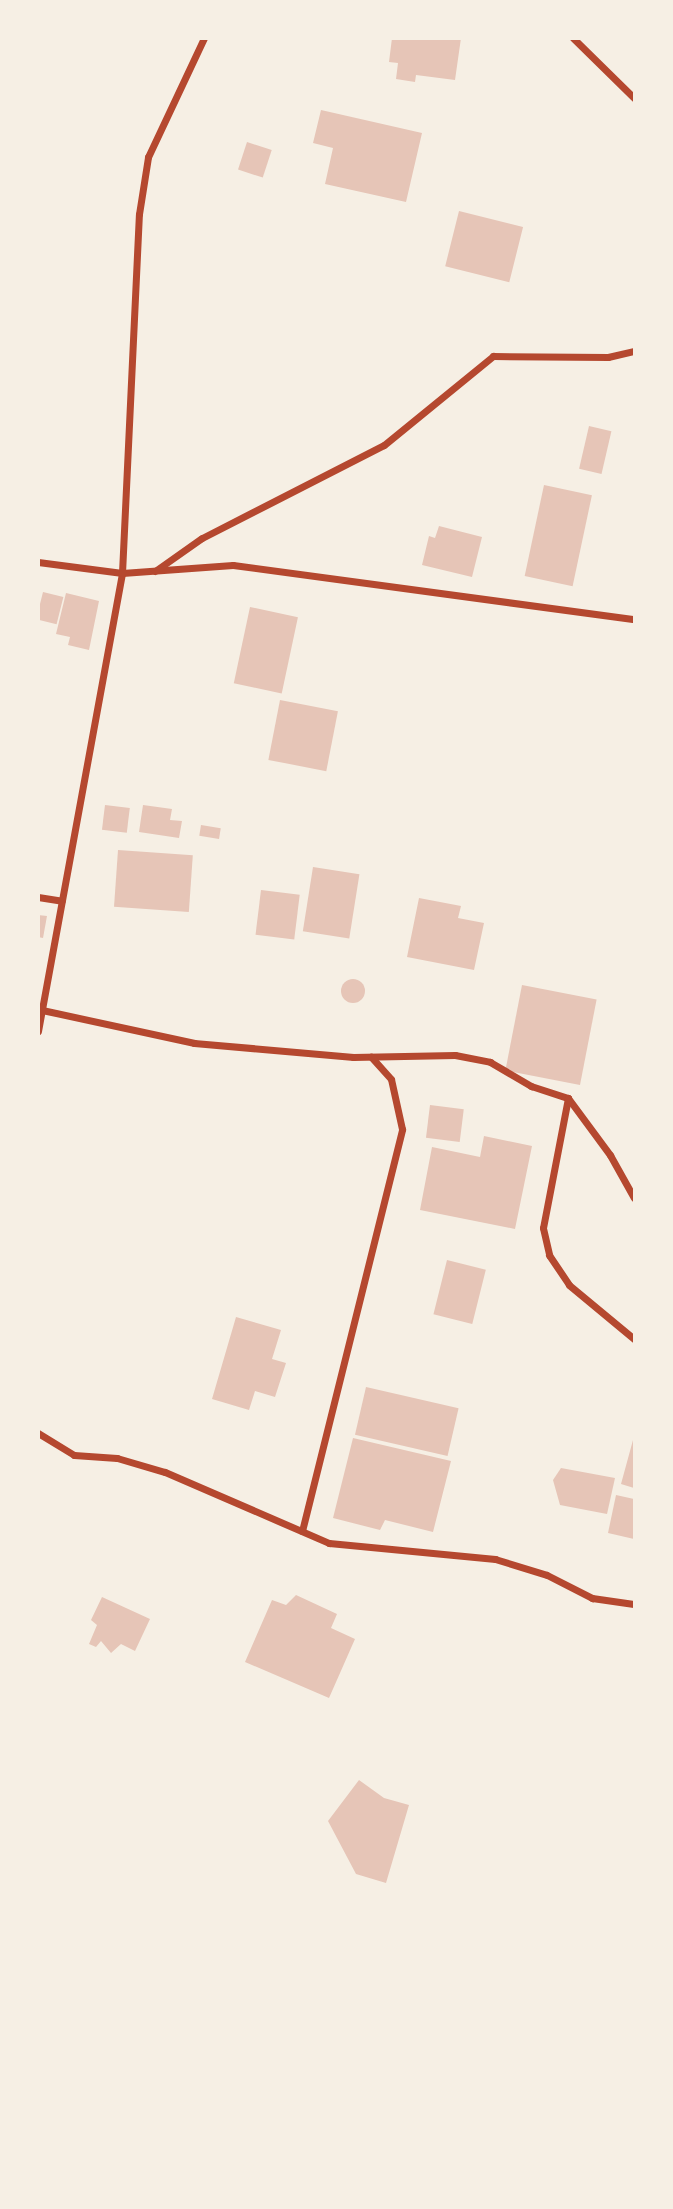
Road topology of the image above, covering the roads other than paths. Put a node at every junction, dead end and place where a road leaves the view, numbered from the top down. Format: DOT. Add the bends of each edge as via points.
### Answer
graph roads {
  1 [pos="204,38"];
  2 [pos="573,38"];
  3 [pos="635,98"];
  4 [pos="635,351"];
  5 [pos="38,562"];
  6 [pos="155,571"];
  7 [pos="122,573"];
  8 [pos="635,619"];
  9 [pos="38,897"];
  10 [pos="62,901"];
  11 [pos="42,1010"];
  12 [pos="38,1031"];
  13 [pos="371,1057"];
  14 [pos="568,1098"];
  15 [pos="635,1198"];
  16 [pos="635,1339"];
  17 [pos="38,1433"];
  18 [pos="302,1531"];
  19 [pos="635,1605"];
  1 -- 7 [label="street" via="148,157 144,180"];
  2 -- 3 [label="street"];
  4 -- 6 [label="street" via="608,357 493,356 384,445 202,538"];
  5 -- 7 [label="street"];
  6 -- 7 [label="street"];
  6 -- 8 [label="street" via="233,565"];
  7 -- 10 [label="street"];
  9 -- 10 [label="street"];
  10 -- 11 [label="street"];
  11 -- 12 [label="street"];
  11 -- 13 [label="street" via="194,1043"];
  13 -- 14 [label="street" via="455,1055 478,1060"];
  13 -- 18 [label="street" via="391,1079 402,1129"];
  14 -- 15 [label="street"];
  14 -- 16 [label="street" via="543,1228 549,1255 569,1285"];
  17 -- 18 [label="street" via="74,1455 117,1458 165,1472"];
  18 -- 19 [label="street" via="329,1543 495,1559 547,1575 592,1598"];
}
